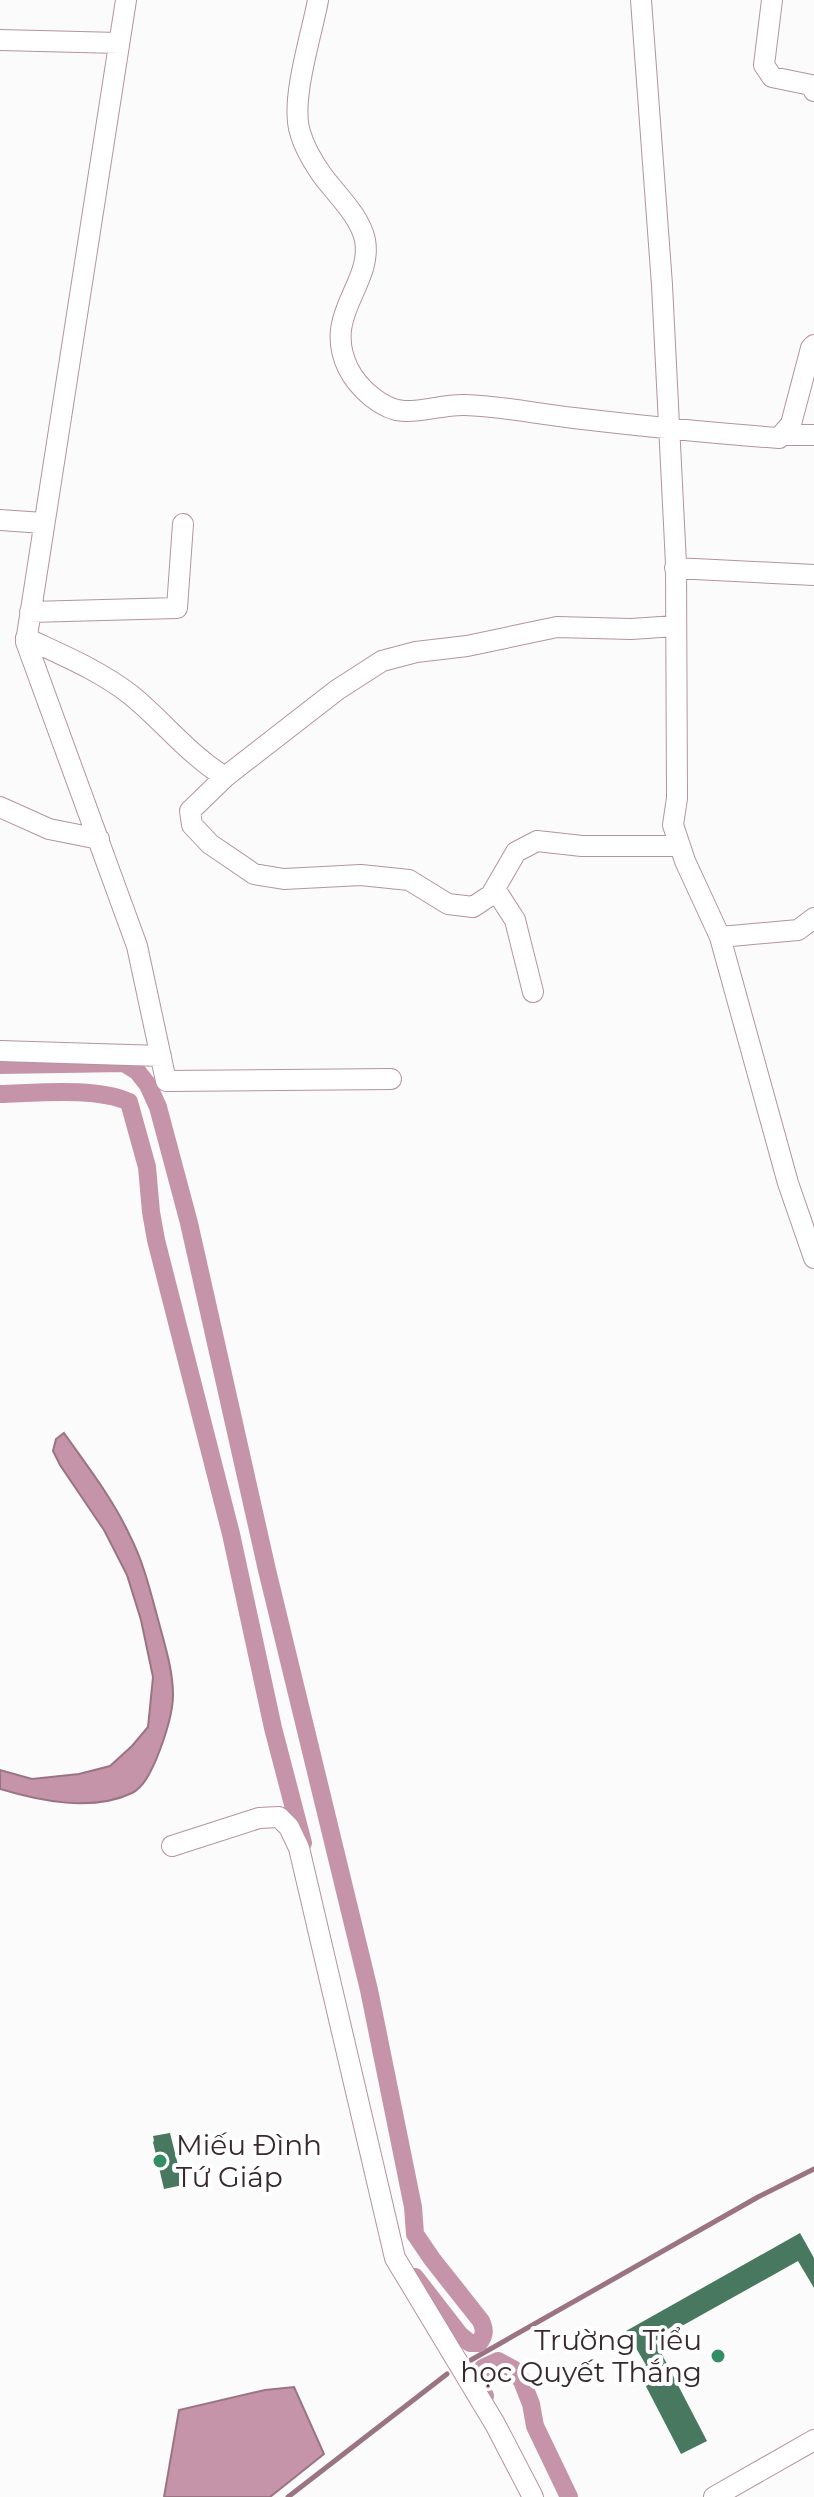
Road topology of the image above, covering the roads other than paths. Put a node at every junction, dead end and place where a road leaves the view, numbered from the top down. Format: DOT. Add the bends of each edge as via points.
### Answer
graph roads {
  1 [pos="126,0"];
  2 [pos="318,0"];
  3 [pos="641,0"];
  4 [pos="772,0"];
  5 [pos="0,40"];
  6 [pos="119,43"];
  7 [pos="814,91"];
  8 [pos="814,345"];
  9 [pos="669,430"];
  10 [pos="783,435"];
  11 [pos="814,435"];
  12 [pos="0,520"];
  13 [pos="43,523"];
  14 [pos="183,524"];
  15 [pos="675,568"];
  16 [pos="814,575"];
  17 [pos="30,612"];
  18 [pos="676,626"];
  19 [pos="26,638"];
  20 [pos="225,777"];
  21 [pos="0,807"];
  22 [pos="99,839"];
  23 [pos="680,846"];
  24 [pos="495,889"];
  25 [pos="814,918"];
  26 [pos="720,937"];
  27 [pos="533,992"];
  28 [pos="0,1051"];
  29 [pos="161,1056"];
  30 [pos="391,1079"];
  31 [pos="814,1258"];
  32 [pos="172,1846"];
  33 [pos="814,2440"];
  34 [pos="533,2497"];
  35 [pos="714,2497"];
  1 -- 6 [label="street"];
  2 -- 9 [label="street" via="301,80 299,130 321,173 361,228 363,267 343,317 340,340 349,369 370,396 404,411 465,405"];
  3 -- 9 [label="street"];
  4 -- 7 [label="street" via="764,65 772,77 811,85"];
  5 -- 6 [label="street"];
  6 -- 13 [label="street"];
  8 -- 10 [label="street"];
  9 -- 10 [label="street"];
  9 -- 15 [label="street"];
  10 -- 11 [label="street"];
  12 -- 13 [label="street"];
  13 -- 17 [label="street"];
  14 -- 17 [label="street" via="177,608"];
  15 -- 16 [label="street"];
  15 -- 18 [label="street"];
  17 -- 19 [label="street"];
  18 -- 20 [label="street" via="557,627 382,661"];
  18 -- 23 [label="street" via="673,825"];
  19 -- 20 [label="street" via="101,674"];
  19 -- 22 [label="street"];
  20 -- 24 [label="street" via="190,811 192,825 254,874 409,880 448,904 473,907"];
  21 -- 22 [label="street" via="49,829"];
  22 -- 29 [label="street" via="137,946"];
  23 -- 24 [label="street" via="537,841 516,852"];
  23 -- 26 [label="street"];
  24 -- 27 [label="street" via="515,920"];
  25 -- 26 [label="street" via="798,930"];
  26 -- 31 [label="street"];
  28 -- 29 [label="street"];
  29 -- 30 [label="street" via="166,1081"];
  32 -- 34 [label="street" via="259,1818 279,1817 289,1827 299,1848 395,2258"];
  33 -- 35 [label="street"];
}
